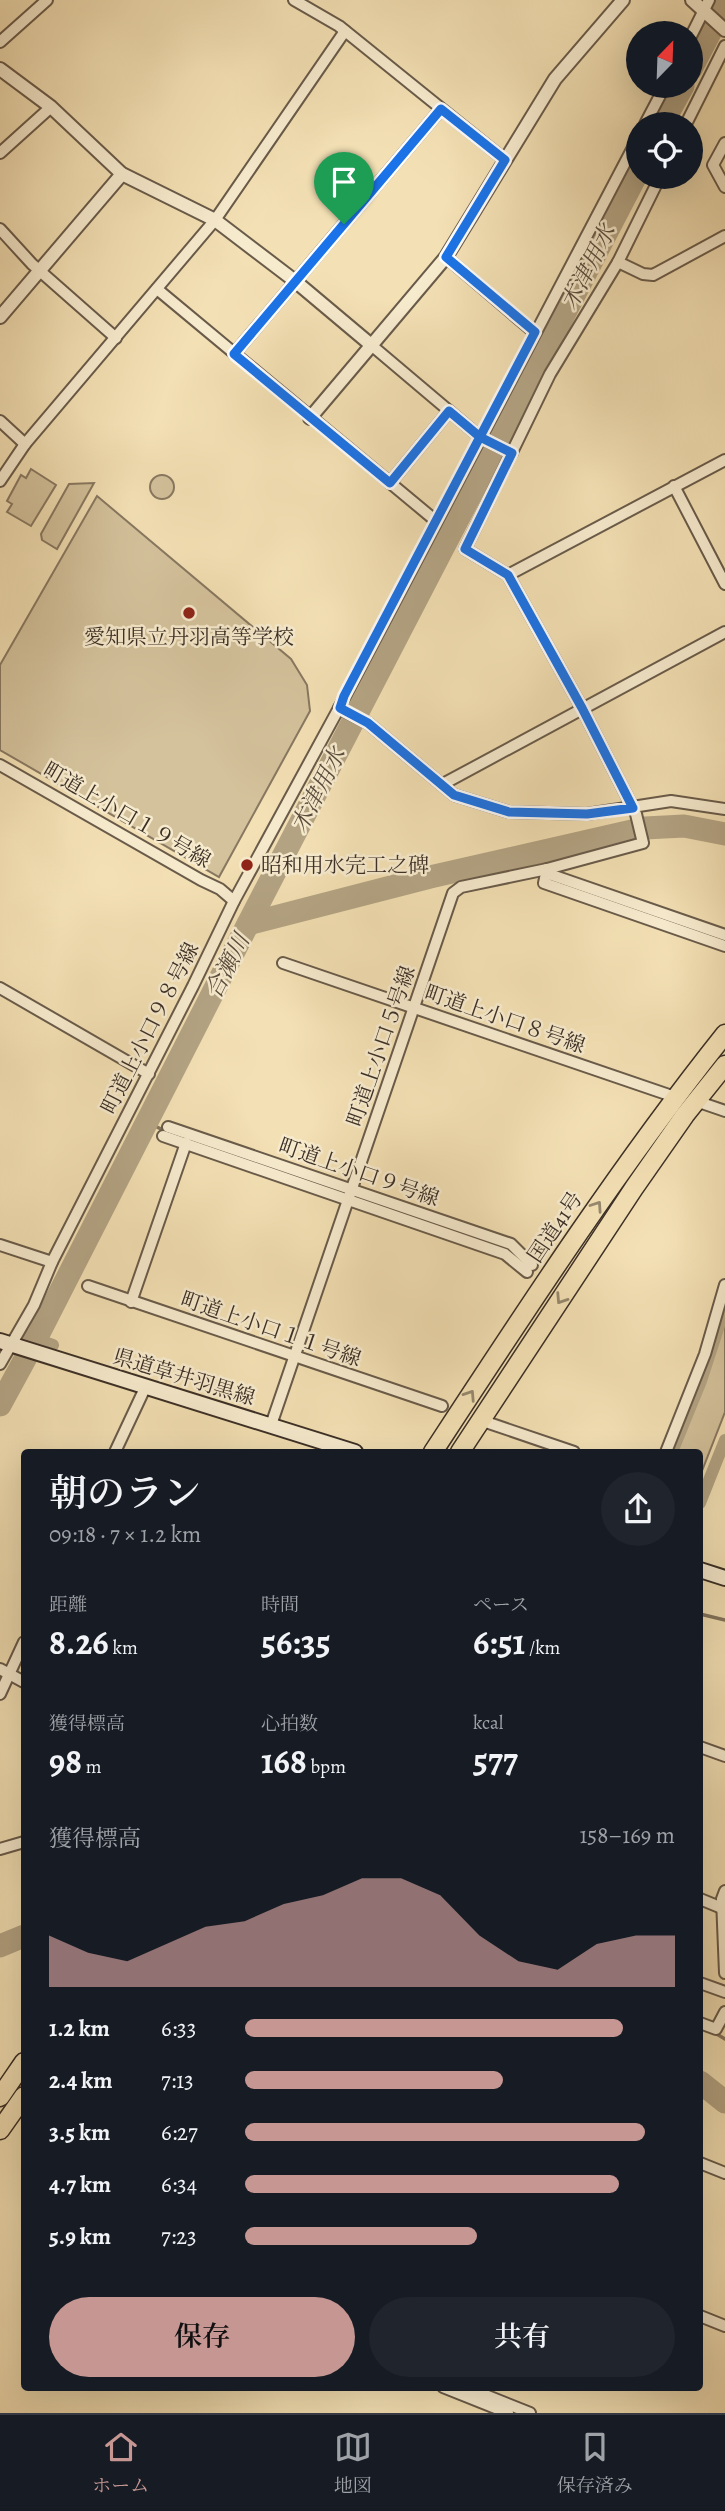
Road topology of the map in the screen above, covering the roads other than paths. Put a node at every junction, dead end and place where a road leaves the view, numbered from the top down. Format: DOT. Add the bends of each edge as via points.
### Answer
graph roads {
  1 [pos="47,0"];
  2 [pos="294,0"];
  3 [pos="624,0"];
  4 [pos="692,0"];
  5 [pos="707,5"];
  6 [pos="699,21"];
  7 [pos="725,30"];
  8 [pos="345,31"];
  9 [pos="0,42"];
  10 [pos="725,46"];
  11 [pos="0,69"];
  12 [pos="51,107"];
  13 [pos="441,109"];
  14 [pos="692,112"];
  15 [pos="725,143"];
  16 [pos="0,153"];
  17 [pos="505,160"];
  18 [pos="626,160"];
  19 [pos="122,174"];
  20 [pos="725,187"];
  21 [pos="654,189"];
  22 [pos="215,220"];
  23 [pos="0,229"];
  24 [pos="725,236"];
  25 [pos="446,257"];
  26 [pos="618,262"];
  27 [pos="39,271"];
  28 [pos="295,281"];
  29 [pos="157,289"];
  30 [pos="0,317"];
  31 [pos="535,332"];
  32 [pos="116,338"];
  33 [pos="370,344"];
  34 [pos="234,354"];
  35 [pos="449,411"];
  36 [pos="310,418"];
  37 [pos="0,421"];
  38 [pos="480,437"];
  39 [pos="25,444"];
  40 [pos="512,453"];
  41 [pos="725,460"];
  42 [pos="0,481"];
  43 [pos="390,483"];
  44 [pos="674,486"];
  45 [pos="436,521"];
  46 [pos="508,575"];
  47 [pos="725,584"];
  48 [pos="725,632"];
  49 [pos="582,708"];
  50 [pos="341,710"];
  51 [pos="0,765"];
  52 [pos="443,784"];
  53 [pos="725,809"];
  54 [pos="635,812"];
  55 [pos="547,871"];
  56 [pos="234,901"];
  57 [pos="725,936"];
  58 [pos="725,946"];
  59 [pos="283,963"];
  60 [pos="0,988"];
  61 [pos="414,1008"];
  62 [pos="725,1034"];
  63 [pos="725,1065"];
  64 [pos="149,1074"];
  65 [pos="675,1097"];
  66 [pos="696,1101"];
  67 [pos="725,1111"];
  68 [pos="186,1143"];
  69 [pos="350,1195"];
  70 [pos="0,1245"];
  71 [pos="52,1262"];
  72 [pos="529,1269"];
  73 [pos="725,1285"];
  74 [pos="88,1286"];
  75 [pos="131,1302"];
  76 [pos="5,1343"];
  77 [pos="295,1357"];
  78 [pos="0,1364"];
  79 [pos="145,1388"];
  80 [pos="442,1406"];
  81 [pos="480,1420"];
  82 [pos="271,1425"];
  83 [pos="116,1449"];
  84 [pos="346,1449"];
  85 [pos="435,1449"];
  86 [pos="462,1449"];
  87 [pos="565,1449"];
  88 [pos="667,1449"];
  89 [pos="703,1571"];
  90 [pos="725,1578"];
  91 [pos="21,1647"];
  92 [pos="5,1671"];
  93 [pos="21,1680"];
  94 [pos="0,1694"];
  95 [pos="703,1748"];
  96 [pos="725,1756"];
  97 [pos="21,1843"];
  98 [pos="0,1849"];
  99 [pos="725,1891"];
  100 [pos="703,1900"];
  101 [pos="722,1908"];
  102 [pos="725,1973"];
  103 [pos="703,1984"];
  104 [pos="725,1992"];
  105 [pos="725,2012"];
  106 [pos="703,2024"];
  107 [pos="21,2066"];
  108 [pos="0,2097"];
  109 [pos="21,2100"];
  110 [pos="0,2130"];
  111 [pos="703,2164"];
  112 [pos="725,2173"];
  113 [pos="703,2317"];
  114 [pos="725,2326"];
  115 [pos="453,2391"];
  116 [pos="475,2391"];
  117 [pos="508,2413"];
  118 [pos="530,2413"];
  1 -- 9 [label="street"];
  2 -- 8 [label="street"];
  3 -- 17 [label="street" via="555,79"];
  4 -- 5 [label="street"];
  5 -- 6 [label="street"];
  5 -- 7 [label="street"];
  8 -- 13 [label="street"];
  8 -- 22 [label="street"];
  10 -- 14 [label="street"];
  11 -- 12 [label="street"];
  12 -- 16 [label="street"];
  12 -- 19 [label="street"];
  13 -- 17 [label="street"];
  13 -- 28 [label="street"];
  15 -- 20 [label="street" via="713,165"];
  17 -- 25 [label="street"];
  18 -- 31 [label="street, 町道上小口９８号線"];
  19 -- 22 [label="street"];
  19 -- 27 [label="street"];
  21 -- 26 [label="street"];
  22 -- 28 [label="street"];
  22 -- 29 [label="street"];
  23 -- 27 [label="street"];
  24 -- 26 [label="street" via="653,275"];
  25 -- 31 [label="street"];
  25 -- 33 [label="street"];
  26 -- 40 [label="street" via="550,374"];
  27 -- 30 [label="street"];
  27 -- 32 [label="street"];
  28 -- 33 [label="street"];
  28 -- 34 [label="street"];
  29 -- 32 [label="street"];
  29 -- 34 [label="street"];
  31 -- 38 [label="street, 町道上小口９８号線"];
  32 -- 39 [label="street"];
  33 -- 35 [label="street"];
  33 -- 36 [label="street"];
  34 -- 36 [label="street"];
  35 -- 38 [label="street"];
  35 -- 43 [label="street"];
  36 -- 43 [label="street"];
  37 -- 39 [label="street"];
  38 -- 40 [label="street"];
  38 -- 45 [label="street, 町道上小口９８号線"];
  39 -- 42 [label="street"];
  40 -- 46 [label="street" via="465,549"];
  41 -- 44 [label="street"];
  43 -- 45 [label="street"];
  44 -- 46 [label="street"];
  44 -- 47 [label="street"];
  45 -- 50 [label="street, 町道上小口９８号線"];
  46 -- 49 [label="street, 町道上小口５号線"];
  48 -- 49 [label="street"];
  49 -- 52 [label="street"];
  49 -- 54 [label="street, 町道上小口５号線"];
  50 -- 52 [label="street" via="365,722"];
  50 -- 56 [label="street, 町道上小口９８号線"];
  51 -- 56 [label="street, 町道上小口１９号線"];
  52 -- 54 [label="street" via="454,795 509,812"];
  53 -- 54 [label="street" via="671,801"];
  54 -- 55 [label="street, 町道上小口５号線" via="643,843"];
  55 -- 57 [label="street"];
  55 -- 58 [label="street" via="544,883"];
  55 -- 61 [label="street, 町道上小口５号線" via="454,891"];
  56 -- 64 [label="street, 町道上小口９８号線"];
  59 -- 61 [label="street, 町道上小口８号線"];
  60 -- 64 [label="street"];
  61 -- 65 [label="street, 町道上小口８号線"];
  61 -- 69 [label="street, 町道上小口５号線"];
  62 -- 65 [label="highway, 国道41号"];
  63 -- 66 [label="highway, 国道41号"];
  64 -- 71 [label="street, 町道上小口９８号線"];
  85 -- 65 [label="highway, 国道41号, one-way" via="594,1209"];
  66 -- 67 [label="street"];
  66 -- 81 [label="highway, 国道41号, one-way"];
  68 -- 69 [label="street"];
  68 -- 69 [label="street, 町道上小口９号線" via="165,1132"];
  68 -- 75 [label="street"];
  69 -- 72 [label="street" via="505,1254"];
  69 -- 77 [label="street, 町道上小口５号線"];
  70 -- 71 [label="street"];
  71 -- 76 [label="street, 町道上小口９８号線" via="34,1304"];
  73 -- 88 [label="street" via="705,1354"];
  74 -- 75 [label="street, 町道上小口１１号線"];
  75 -- 77 [label="street, 町道上小口１１号線"];
  76 -- 78 [label="street, 町道上小口９８号線"];
  76 -- 79 [label="main road, 県道草井羽黒線"];
  77 -- 80 [label="street, 町道上小口１１号線"];
  77 -- 82 [label="street, 町道上小口５号線"];
  79 -- 82 [label="main road, 県道草井羽黒線"];
  79 -- 83 [label="street"];
  81 -- 86 [label="highway, 国道41号"];
  81 -- 87 [label="street"];
  82 -- 84 [label="main road, 県道草井羽黒線"];
  89 -- 90 [label="main road"];
  91 -- 92 [label="street"];
  92 -- 93 [label="street"];
  92 -- 94 [label="street"];
  95 -- 96 [label="street"];
  97 -- 98 [label="street"];
  99 -- 101 [label="street"];
  100 -- 101 [label="street"];
  101 -- 102 [label="street"];
  103 -- 104 [label="street"];
  105 -- 106 [label="street" via="716,2029"];
  107 -- 108 [label="highway"];
  109 -- 110 [label="highway"];
  111 -- 112 [label="street"];
  113 -- 114 [label="street"];
  115 -- 117 [label="street"];
  116 -- 118 [label="street"];
}
